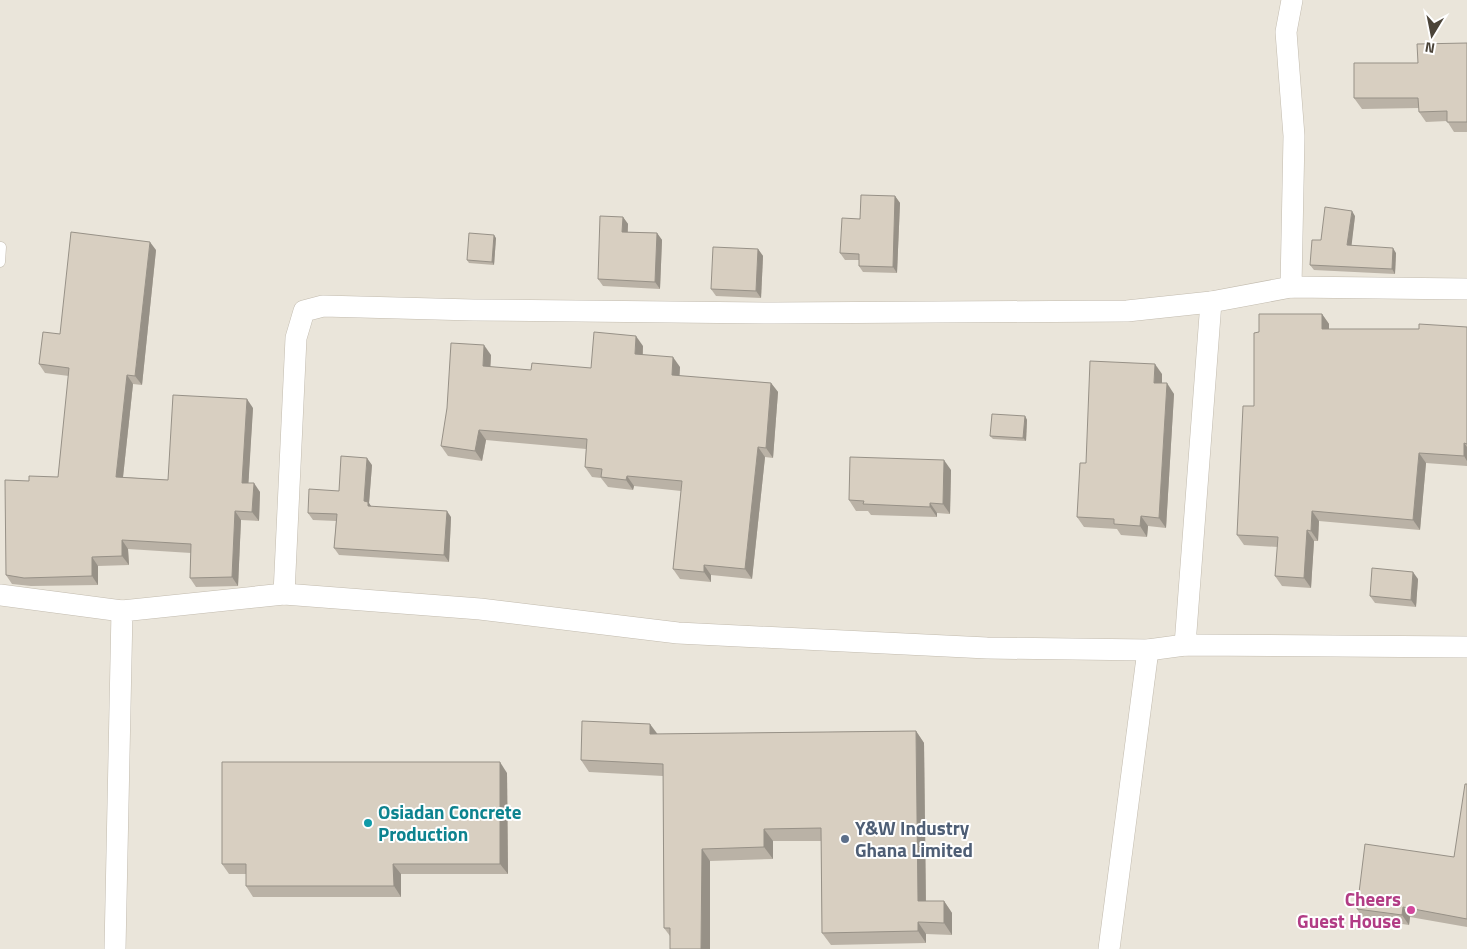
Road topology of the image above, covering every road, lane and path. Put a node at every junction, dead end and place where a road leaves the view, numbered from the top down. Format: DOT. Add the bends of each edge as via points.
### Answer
graph roads {
  1 [pos="1292,0"];
  2 [pos="1,247"];
  3 [pos="0,262"];
  4 [pos="1290,287"];
  5 [pos="1467,289"];
  6 [pos="1211,302"];
  7 [pos="284,594"];
  8 [pos="0,595"];
  9 [pos="122,611"];
  10 [pos="1185,644"];
  11 [pos="1467,647"];
  12 [pos="1148,650"];
  13 [pos="115,949"];
  14 [pos="1109,949"];
  1 -- 4 [label="street" via="1286,32 1294,136"];
  2 -- 3 [label="lane"];
  4 -- 5 [label="street"];
  4 -- 6 [label="street"];
  6 -- 7 [label="street" via="1117,311 764,313 323,306 304,311 296,338"];
  6 -- 10 [label="street"];
  7 -- 9 [label="street"];
  7 -- 12 [label="street" via="480,609 678,633 987,648"];
  8 -- 9 [label="street"];
  9 -- 13 [label="street"];
  10 -- 11 [label="street"];
  10 -- 12 [label="street"];
  12 -- 14 [label="street"];
}
